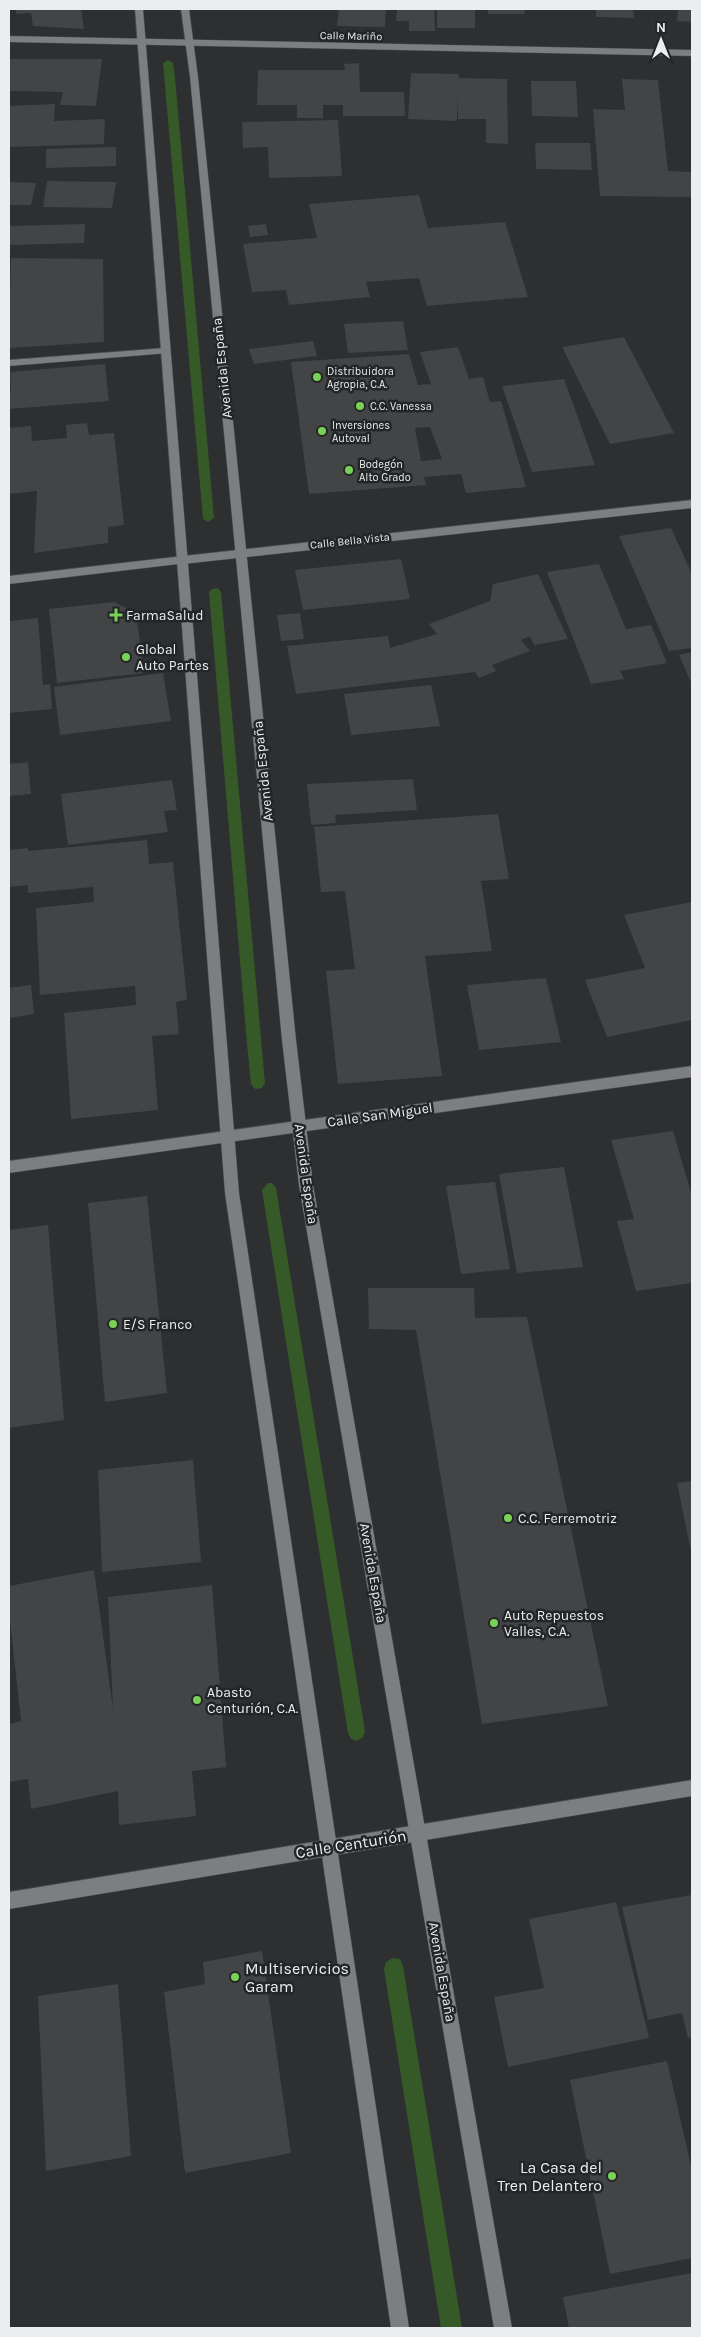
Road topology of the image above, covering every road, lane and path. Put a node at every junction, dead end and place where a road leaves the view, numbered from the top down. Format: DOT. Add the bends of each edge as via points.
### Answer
graph roads {
  1 [pos="139,9"];
  2 [pos="185,9"];
  3 [pos="9,39"];
  4 [pos="142,42"];
  5 [pos="189,43"];
  6 [pos="692,53"];
  7 [pos="165,351"];
  8 [pos="9,363"];
  9 [pos="692,504"];
  10 [pos="242,554"];
  11 [pos="183,560"];
  12 [pos="9,580"];
  13 [pos="692,1071"];
  14 [pos="300,1127"];
  15 [pos="227,1136"];
  16 [pos="9,1167"];
  17 [pos="692,1788"];
  18 [pos="418,1833"];
  19 [pos="329,1848"];
  20 [pos="9,1901"];
  21 [pos="400,2328"];
  22 [pos="503,2328"];
  1 -- 4 [label="main road"];
  2 -- 5 [label="main road, Avenida España"];
  3 -- 4 [label="main road, Calle Mariño"];
  4 -- 5 [label="main road, Calle Mariño"];
  4 -- 7 [label="main road"];
  5 -- 6 [label="main road, Calle Mariño"];
  5 -- 10 [label="main road, Avenida España"];
  7 -- 8 [label="street"];
  7 -- 11 [label="main road"];
  9 -- 10 [label="main road, Calle Bella Vista"];
  10 -- 11 [label="main road, Calle Bella Vista"];
  10 -- 14 [label="main road, Avenida España"];
  11 -- 12 [label="main road, Calle Bella Vista"];
  11 -- 15 [label="main road"];
  13 -- 14 [label="main road, Calle San Miguel"];
  14 -- 15 [label="main road, Calle San Miguel"];
  14 -- 18 [label="main road, Avenida España" via="306,1185"];
  15 -- 16 [label="main road, Calle San Miguel"];
  15 -- 19 [label="main road" via="232,1193"];
  17 -- 18 [label="main road, Calle Centurión"];
  18 -- 19 [label="main road, Calle Centurión"];
  18 -- 22 [label="main road, Avenida España"];
  19 -- 20 [label="main road, Calle Centurión"];
  19 -- 21 [label="main road"];
}
